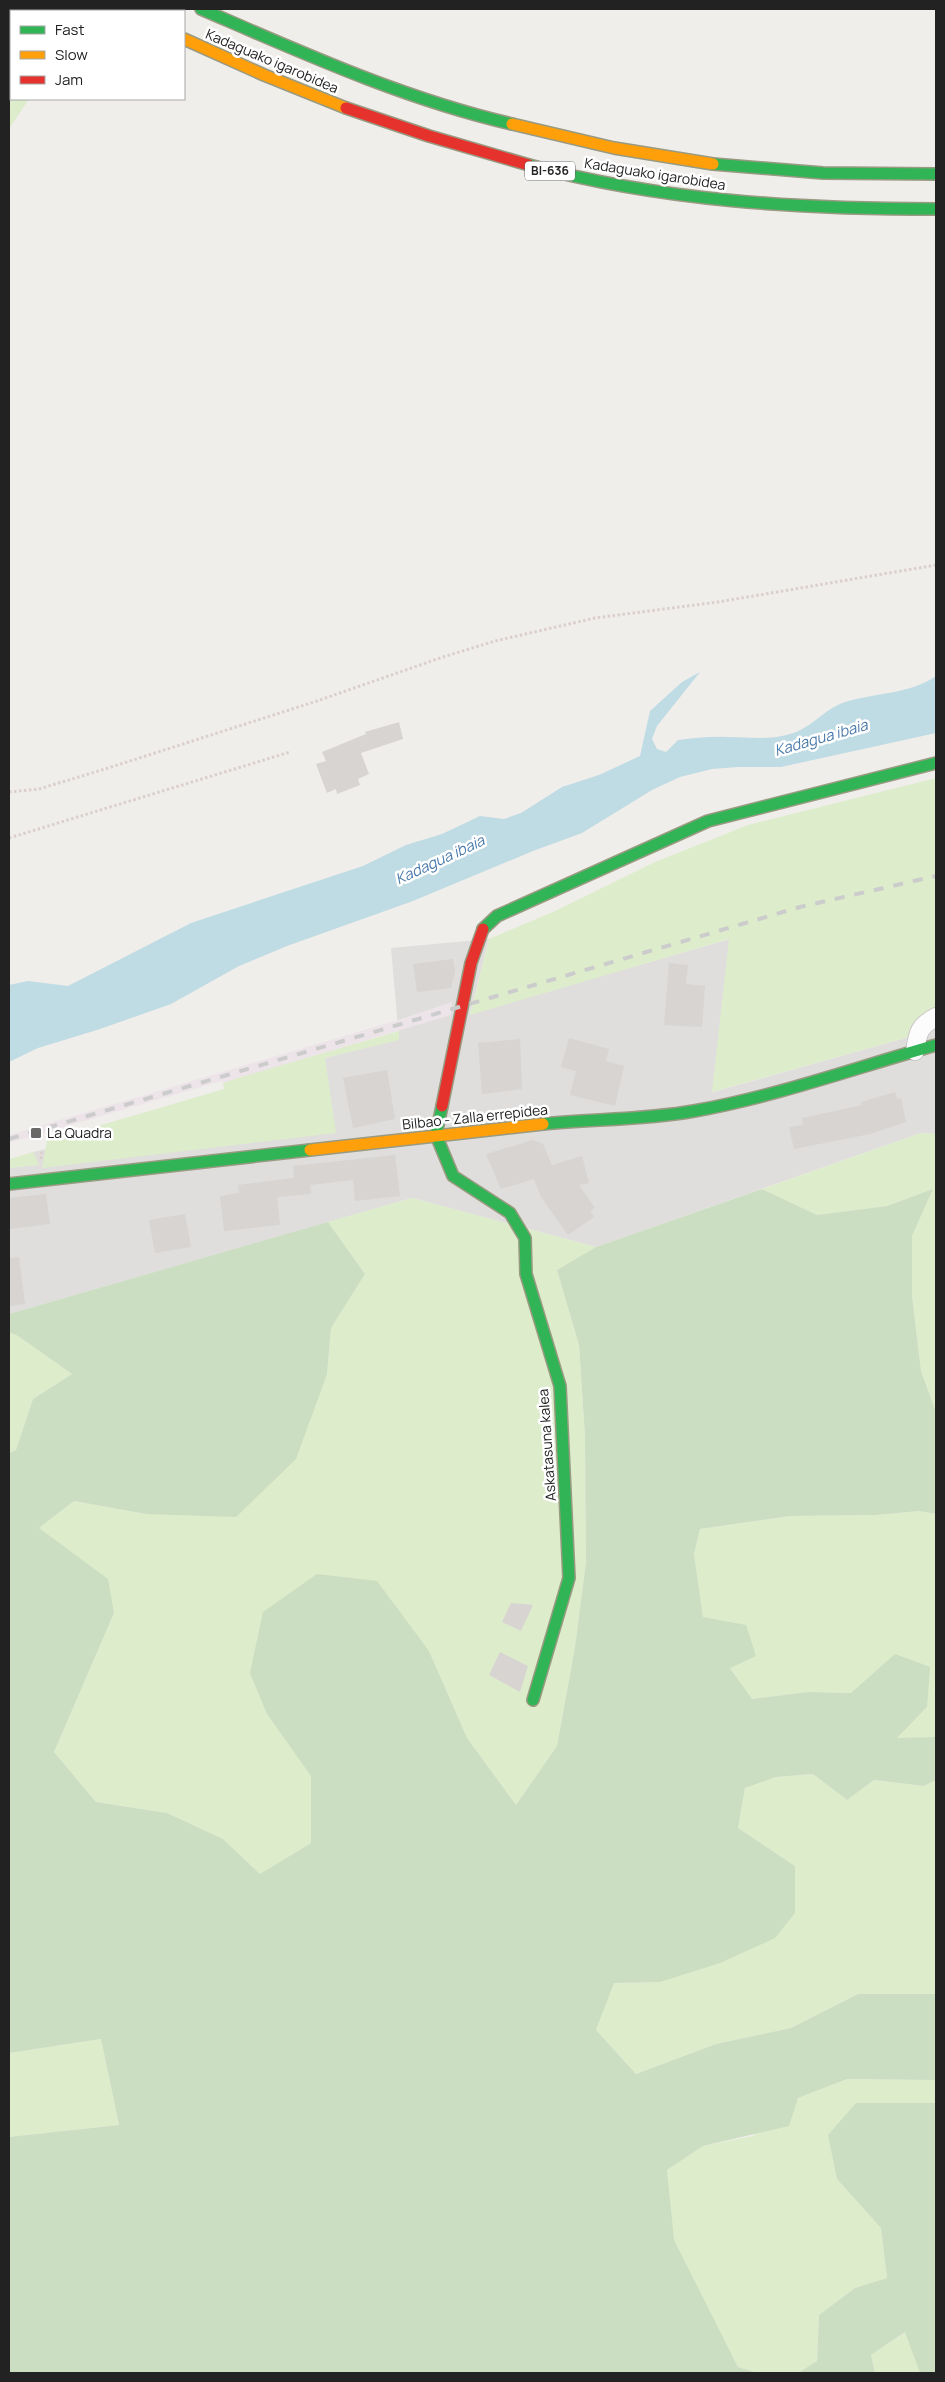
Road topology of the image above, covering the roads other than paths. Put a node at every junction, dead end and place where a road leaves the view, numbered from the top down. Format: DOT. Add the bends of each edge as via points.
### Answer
graph roads {
  1 [pos="202,9"];
  2 [pos="185,39"];
  3 [pos="936,174"];
  4 [pos="936,209"];
  5 [pos="936,763"];
  6 [pos="936,1017"];
  7 [pos="936,1045"];
  8 [pos="915,1051"];
  9 [pos="436,1135"];
  10 [pos="9,1184"];
  11 [pos="533,1700"];
  1 -- 3 [label="main road, Kadaguako igarobidea" via="353,74 461,112 614,148 703,163 814,172"];
  2 -- 4 [label="main road, Kadaguako igarobidea / BI-636" via="342,107 412,132 592,181 656,192 766,204 882,210"];
  5 -- 9 [label="main road" via="708,821 497,916 483,929 471,963"];
  6 -- 8 [label="street" via="925,1023 918,1034"];
  7 -- 8 [label="main road, Bilbao - Zalla errepidea"];
  8 -- 9 [label="main road, Bilbao - Zalla errepidea" via="695,1111 629,1120 567,1122"];
  9 -- 10 [label="main road, Bilbao - Zalla errepidea"];
  9 -- 11 [label="main road, Askatasuna kalea" via="453,1176 510,1213 525,1238 526,1274 560,1386 569,1578"];
}
